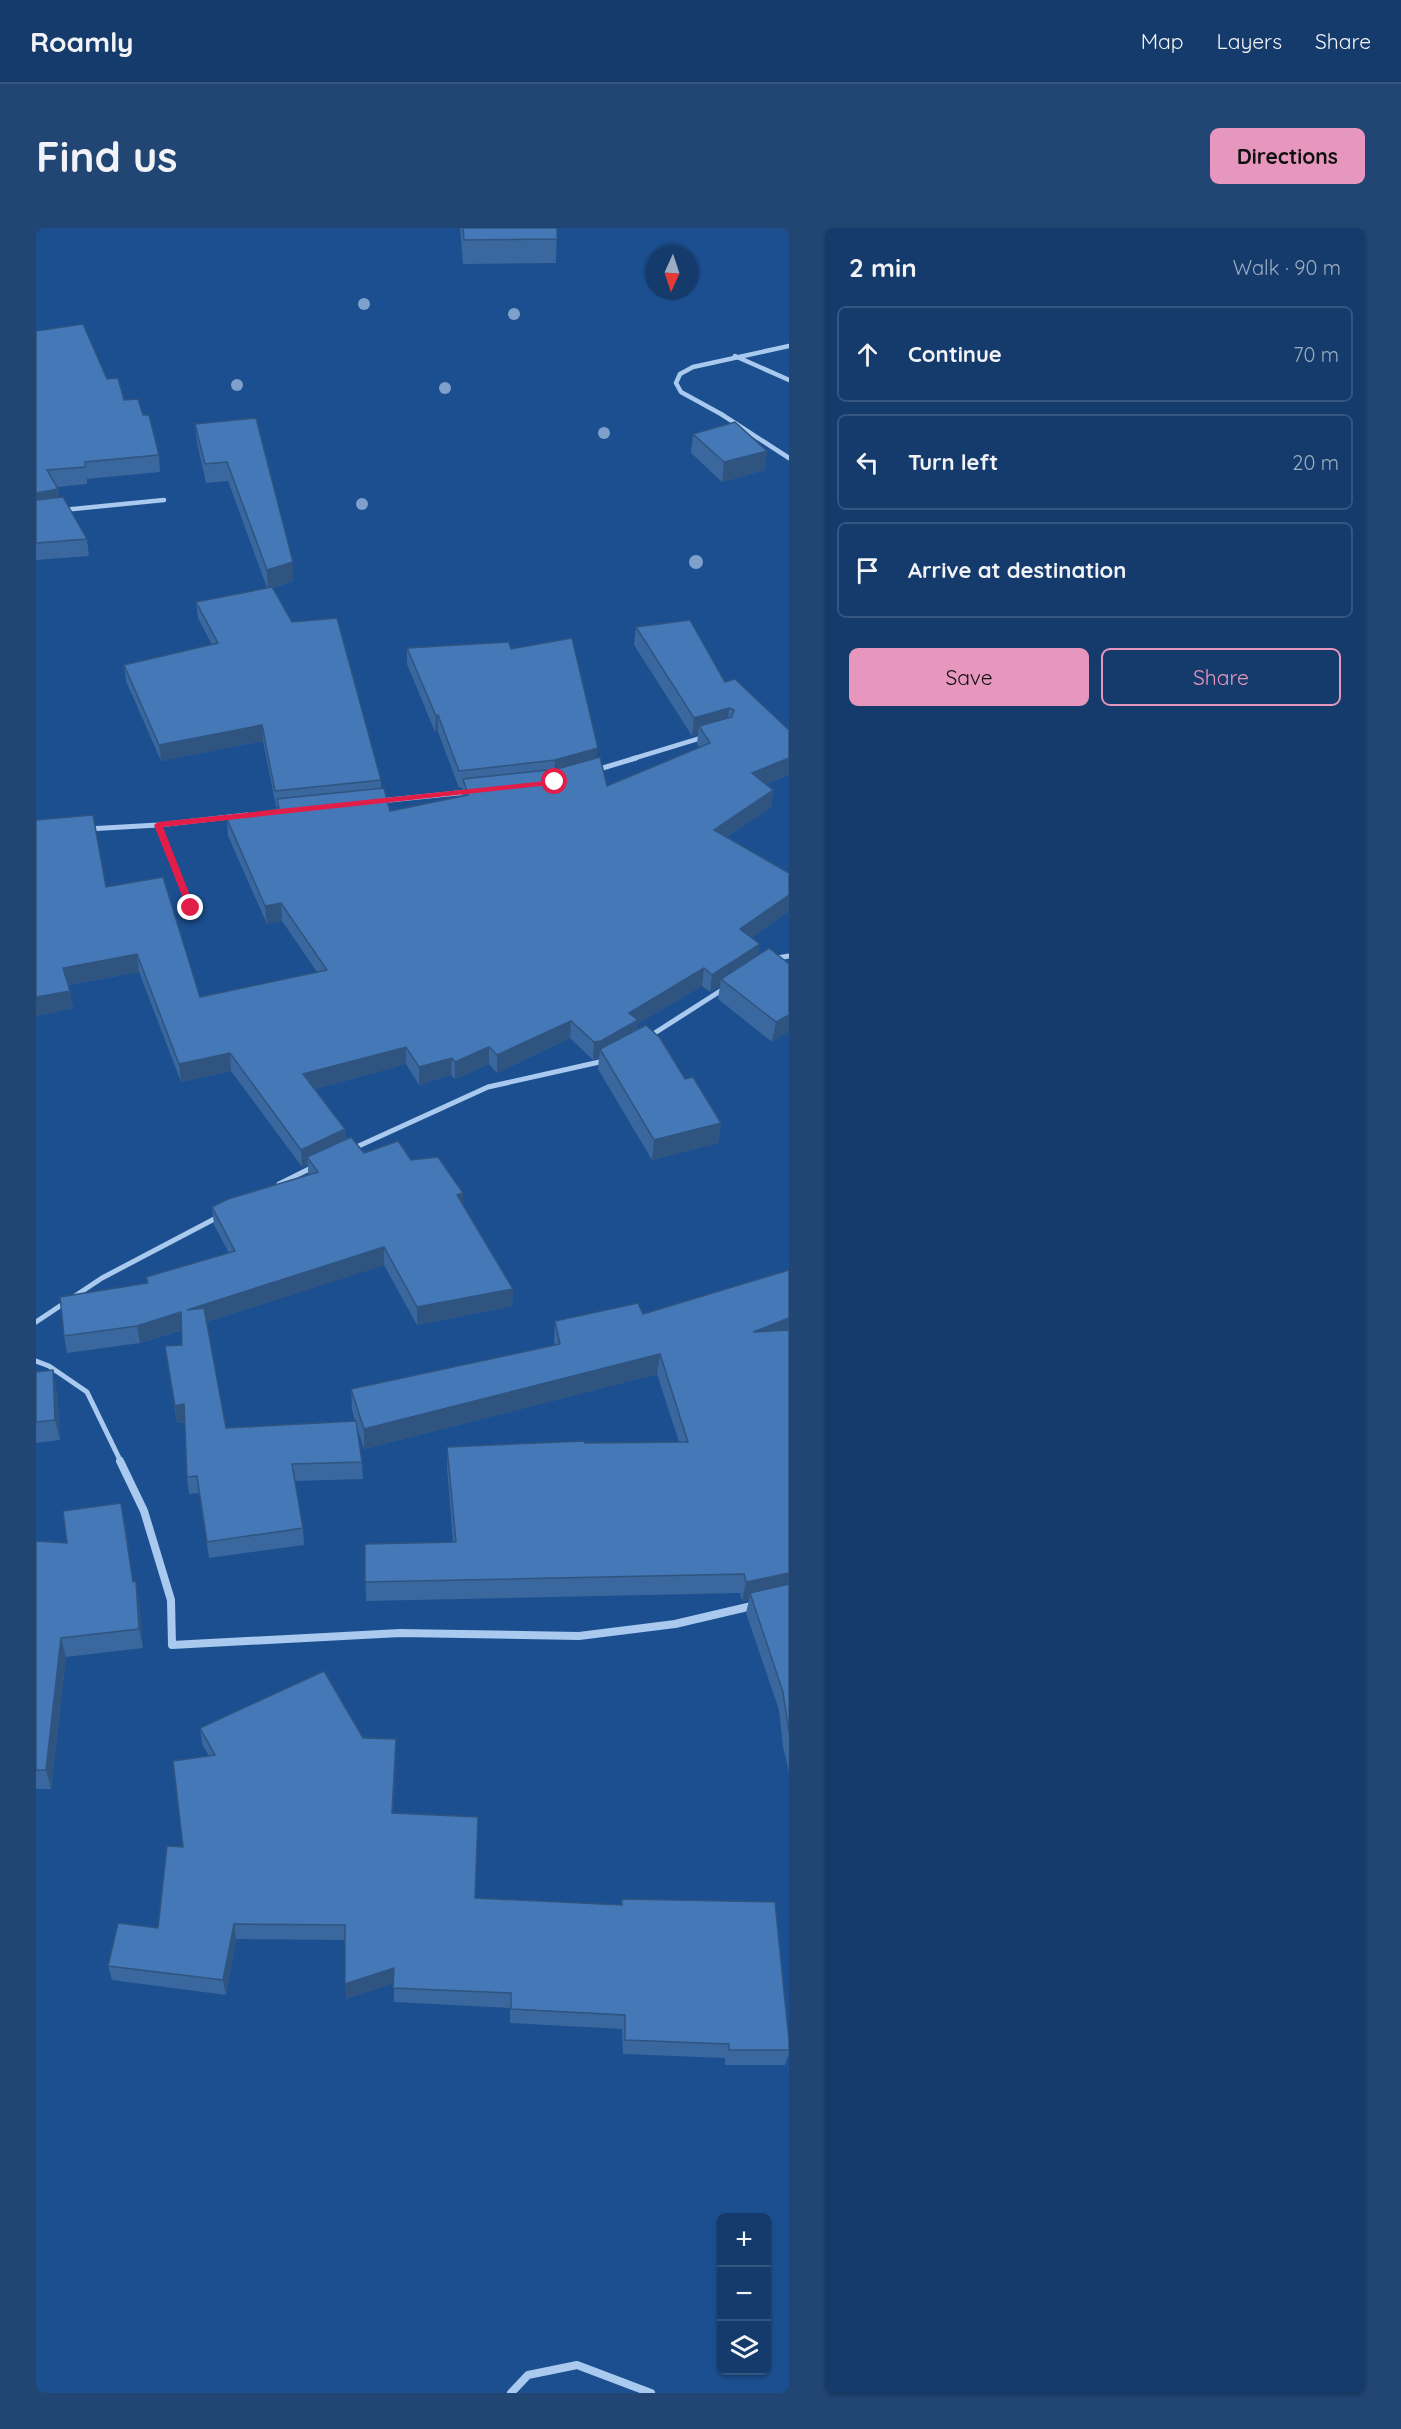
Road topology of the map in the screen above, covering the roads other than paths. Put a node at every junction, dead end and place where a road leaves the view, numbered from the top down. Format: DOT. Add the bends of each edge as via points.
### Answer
graph roads {
  1 [pos="789,346"];
  2 [pos="734,356"];
  3 [pos="789,380"];
  4 [pos="789,458"];
  5 [pos="164,500"];
  6 [pos="59,510"];
  7 [pos="716,733"];
  8 [pos="592,771"];
  9 [pos="478,791"];
  10 [pos="371,802"];
  11 [pos="253,815"];
  12 [pos="158,825"];
  13 [pos="78,830"];
  14 [pos="191,908"];
  15 [pos="789,956"];
  16 [pos="763,964"];
  17 [pos="734,983"];
  18 [pos="646,1038"];
  19 [pos="610,1058"];
  20 [pos="340,1155"];
  21 [pos="319,1164"];
  22 [pos="269,1190"];
  23 [pos="227,1212"];
  24 [pos="36,1322"];
  25 [pos="36,1361"];
  26 [pos="761,1604"];
  27 [pos="511,2393"];
  28 [pos="651,2393"];
  1 -- 2 [label="street"];
  2 -- 3 [label="street"];
  2 -- 4 [label="street" via="684,371 676,383 681,392"];
  5 -- 6 [label="street"];
  7 -- 8 [label="street"];
  9 -- 10 [label="street"];
  11 -- 12 [label="street"];
  12 -- 13 [label="street"];
  12 -- 14 [label="street"];
  15 -- 16 [label="street"];
  17 -- 18 [label="street"];
  19 -- 20 [label="street" via="488,1087"];
  21 -- 22 [label="street"];
  23 -- 24 [label="street" via="102,1278"];
  25 -- 26 [label="street" via="87,1392 144,1511 171,1600 172,1645 400,1633 579,1636 675,1624"];
  27 -- 28 [label="street" via="528,2375 577,2365"];
}
